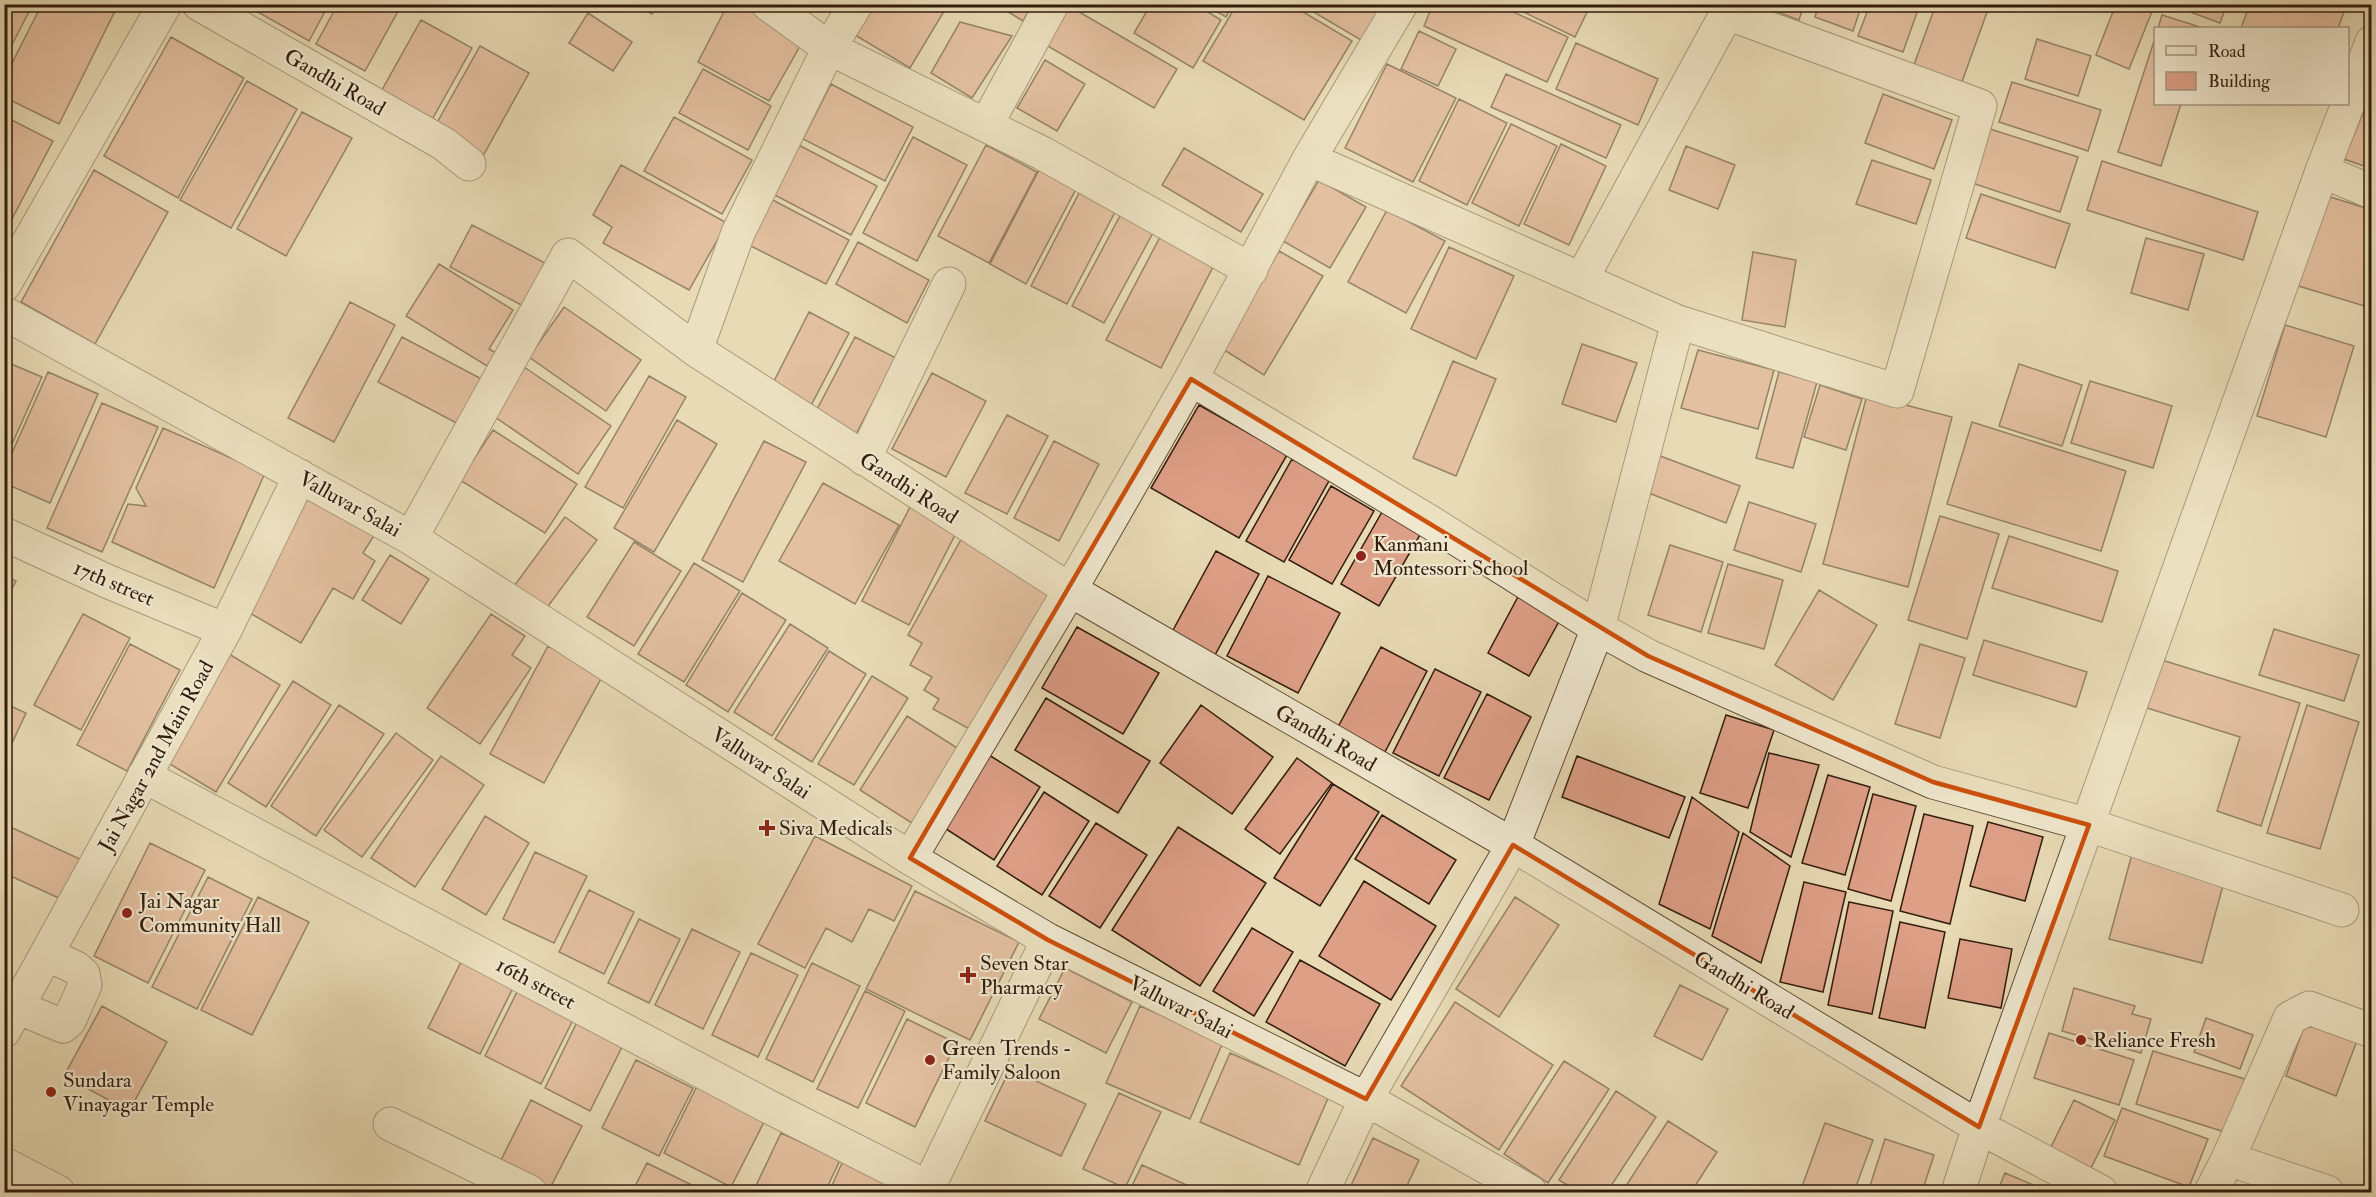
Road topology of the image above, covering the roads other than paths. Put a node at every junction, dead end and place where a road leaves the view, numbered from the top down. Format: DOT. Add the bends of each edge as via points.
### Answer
graph roads {
  1 [pos="165,4"];
  2 [pos="199,4"];
  3 [pos="768,4"];
  4 [pos="856,4"];
  5 [pos="1052,4"];
  6 [pos="1401,4"];
  7 [pos="2372,42"];
  8 [pos="829,48"];
  9 [pos="2349,101"];
  10 [pos="2348,105"];
  11 [pos="986,125"];
  12 [pos="1309,159"];
  13 [pos="469,164"];
  14 [pos="2322,171"];
  15 [pos="2372,192"];
  16 [pos="1251,270"];
  17 [pos="1582,278"];
  18 [pos="949,284"];
  19 [pos="4,285"];
  20 [pos="4,313"];
  21 [pos="1678,322"];
  22 [pos="696,350"];
  23 [pos="1191,379"];
  24 [pos="864,459"];
  25 [pos="300,476"];
  26 [pos="4,534"];
  27 [pos="411,538"];
  28 [pos="1070,590"];
  29 [pos="1598,628"];
  30 [pos="225,630"];
  31 [pos="144,776"];
  32 [pos="2089,825"];
  33 [pos="1513,845"];
  34 [pos="910,858"];
  35 [pos="2342,910"];
  36 [pos="1048,940"];
  37 [pos="46,954"];
  38 [pos="9,1021"];
  39 [pos="2372,1031"];
  40 [pos="1366,1099"];
  41 [pos="390,1124"];
  42 [pos="1980,1127"];
  43 [pos="2228,1160"];
  44 [pos="4,1164"];
  45 [pos="927,1190"];
  46 [pos="58,1192"];
  47 [pos="530,1192"];
  48 [pos="1322,1192"];
  49 [pos="1530,1192"];
  50 [pos="1958,1192"];
  51 [pos="2101,1192"];
  52 [pos="2211,1192"];
  53 [pos="2327,1192"];
  1 -- 19 [label="street"];
  2 -- 13 [label="street, Gandhi Road" via="444,144"];
  3 -- 8 [label="street"];
  4 -- 8 [label="street"];
  5 -- 11 [label="street"];
  6 -- 12 [label="street"];
  7 -- 9 [label="street"];
  8 -- 11 [label="street"];
  8 -- 22 [label="street" via="738,232"];
  10 -- 14 [label="street"];
  11 -- 16 [label="street"];
  12 -- 16 [label="street"];
  12 -- 17 [label="street"];
  14 -- 15 [label="street"];
  14 -- 32 [label="street"];
  16 -- 23 [label="street"];
  17 -- 21 [label="street"];
  17 -- 21 [label="street" via="1727,13 1980,106 1897,391"];
  18 -- 24 [label="street"];
  20 -- 25 [label="street, Valluvar Salai"];
  21 -- 29 [label="street"];
  22 -- 24 [label="street, Gandhi Road"];
  22 -- 27 [label="street, Gandhi Road" via="568,255"];
  23 -- 28 [label="street"];
  23 -- 29 [label="street"];
  24 -- 28 [label="street, Gandhi Road"];
  25 -- 27 [label="street, Valluvar Salai"];
  25 -- 30 [label="street, Jai Nagar 2nd Main Road"];
  26 -- 30 [label="street, 17th street"];
  27 -- 34 [label="street, Valluvar Salai"];
  28 -- 33 [label="street, Gandhi Road"];
  28 -- 34 [label="street"];
  29 -- 32 [label="street" via="1648,656 1933,782"];
  29 -- 33 [label="street"];
  30 -- 31 [label="street, Jai Nagar 2nd Main Road"];
  31 -- 37 [label="street, Jai Nagar 2nd Main Road"];
  31 -- 45 [label="street, 16th street"];
  32 -- 35 [label="street"];
  32 -- 42 [label="street"];
  33 -- 40 [label="street"];
  33 -- 42 [label="street, Gandhi Road"];
  34 -- 36 [label="street, Valluvar Salai"];
  36 -- 40 [label="street, Valluvar Salai"];
  36 -- 45 [label="street"];
  37 -- 38 [label="street, Jai Nagar 2nd Main Road"];
  37 -- 38 [label="street" via="83,975 85,985 69,1021 63,1026"];
  39 -- 43 [label="street" via="2309,1008 2289,1018"];
  40 -- 48 [label="street"];
  40 -- 49 [label="street, Valluvar Salai"];
  41 -- 47 [label="street"];
  42 -- 50 [label="street"];
  42 -- 51 [label="street, Gandhi Road"];
  43 -- 52 [label="street"];
  43 -- 53 [label="street"];
  44 -- 46 [label="street"];
}
